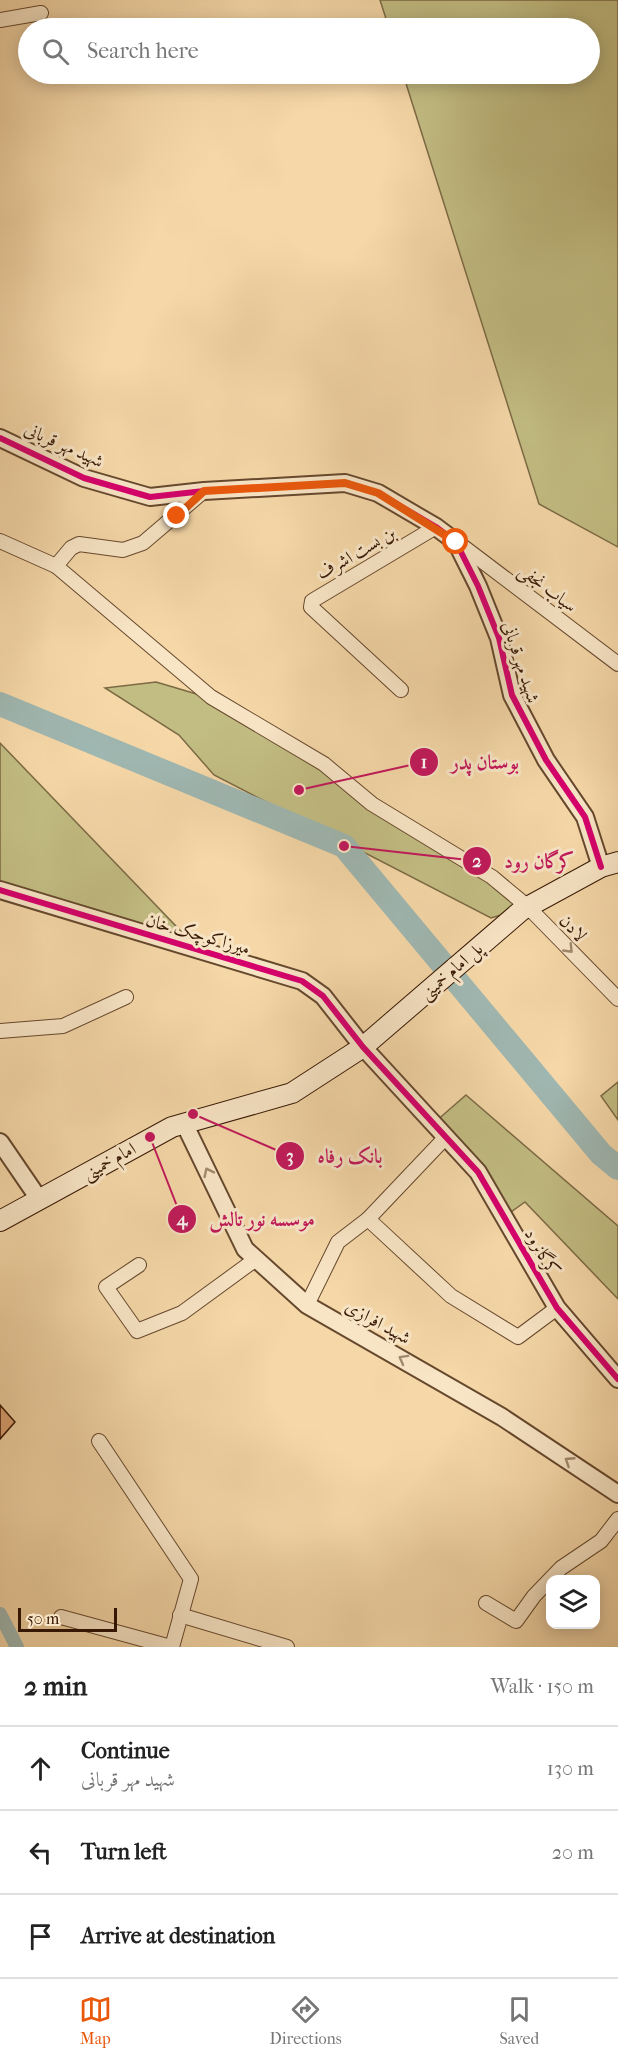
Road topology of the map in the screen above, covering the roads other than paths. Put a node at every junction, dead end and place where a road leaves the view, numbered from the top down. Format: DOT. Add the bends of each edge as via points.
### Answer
graph roads {
  1 [pos="41,13"];
  2 [pos="0,20"];
  3 [pos="0,438"];
  4 [pos="204,491"];
  5 [pos="436,527"];
  6 [pos="0,541"];
  7 [pos="456,542"];
  8 [pos="56,566"];
  9 [pos="618,664"];
  10 [pos="401,690"];
  11 [pos="609,864"];
  12 [pos="0,890"];
  13 [pos="525,908"];
  14 [pos="126,996"];
  15 [pos="618,999"];
  16 [pos="0,1031"];
  17 [pos="380,1032"];
  18 [pos="363,1047"];
  19 [pos="184,1123"];
  20 [pos="445,1138"];
  21 [pos="0,1142"];
  22 [pos="39,1199"];
  23 [pos="368,1219"];
  24 [pos="0,1221"];
  25 [pos="256,1259"];
  26 [pos="139,1265"];
  27 [pos="307,1305"];
  28 [pos="556,1308"];
  29 [pos="618,1379"];
  30 [pos="99,1440"];
  31 [pos="618,1494"];
  32 [pos="618,1519"];
  33 [pos="486,1603"];
  34 [pos="180,1615"];
  35 [pos="61,1617"];
  36 [pos="172,1647"];
  37 [pos="287,1647"];
  1 -- 2 [label="street"];
  3 -- 4 [label="street, شهید مهر قربانی" via="84,478 150,498"];
  4 -- 5 [label="street, شهید مهر قربانی" via="345,483 378,493"];
  4 -- 8 [label="street" via="143,543 123,550 79,544"];
  5 -- 7 [label="street, شهید مهر قربانی"];
  5 -- 10 [label="street, بن بست اشرف" via="312,601 311,607"];
  6 -- 8 [label="street, لادن"];
  7 -- 9 [label="street, سیاب نجفی"];
  7 -- 11 [label="street, شهید مهر قربانی" via="499,638 512,695"];
  8 -- 13 [label="street, لادن" via="211,697 324,764 372,804 492,877"];
  11 -- 13 [label="main road"];
  12 -- 18 [label="street, میرزاکوچک خان" via="303,981 323,996"];
  13 -- 15 [label="street, لادن, one-way"];
  13 -- 17 [label="main road, پل امام خمینی"];
  14 -- 16 [label="street" via="63,1026"];
  17 -- 18 [label="main road, امام خمینی"];
  18 -- 19 [label="main road, امام خمینی" via="292,1093"];
  18 -- 20 [label="street, میرزاکوچک خان"];
  19 -- 22 [label="main road, امام خمینی"];
  25 -- 19 [label="street, شهید افرازی, one-way" via="245,1249"];
  20 -- 23 [label="street"];
  20 -- 28 [label="street, کرگانرود" via="478,1172"];
  21 -- 22 [label="street"];
  22 -- 24 [label="main road, امام خمینی"];
  23 -- 27 [label="street" via="338,1242"];
  23 -- 28 [label="street" via="451,1296 518,1337"];
  25 -- 26 [label="street" via="182,1313 137,1331 106,1287"];
  25 -- 27 [label="street, شهید افرازی"];
  31 -- 27 [label="street, شهید افرازی, one-way" via="502,1417"];
  28 -- 29 [label="street, کرگانرود"];
  30 -- 34 [label="street" via="191,1579"];
  32 -- 33 [label="street" via="601,1541 561,1568 516,1621"];
  34 -- 36 [label="street"];
  34 -- 37 [label="street"];
  35 -- 36 [label="street"];
}
